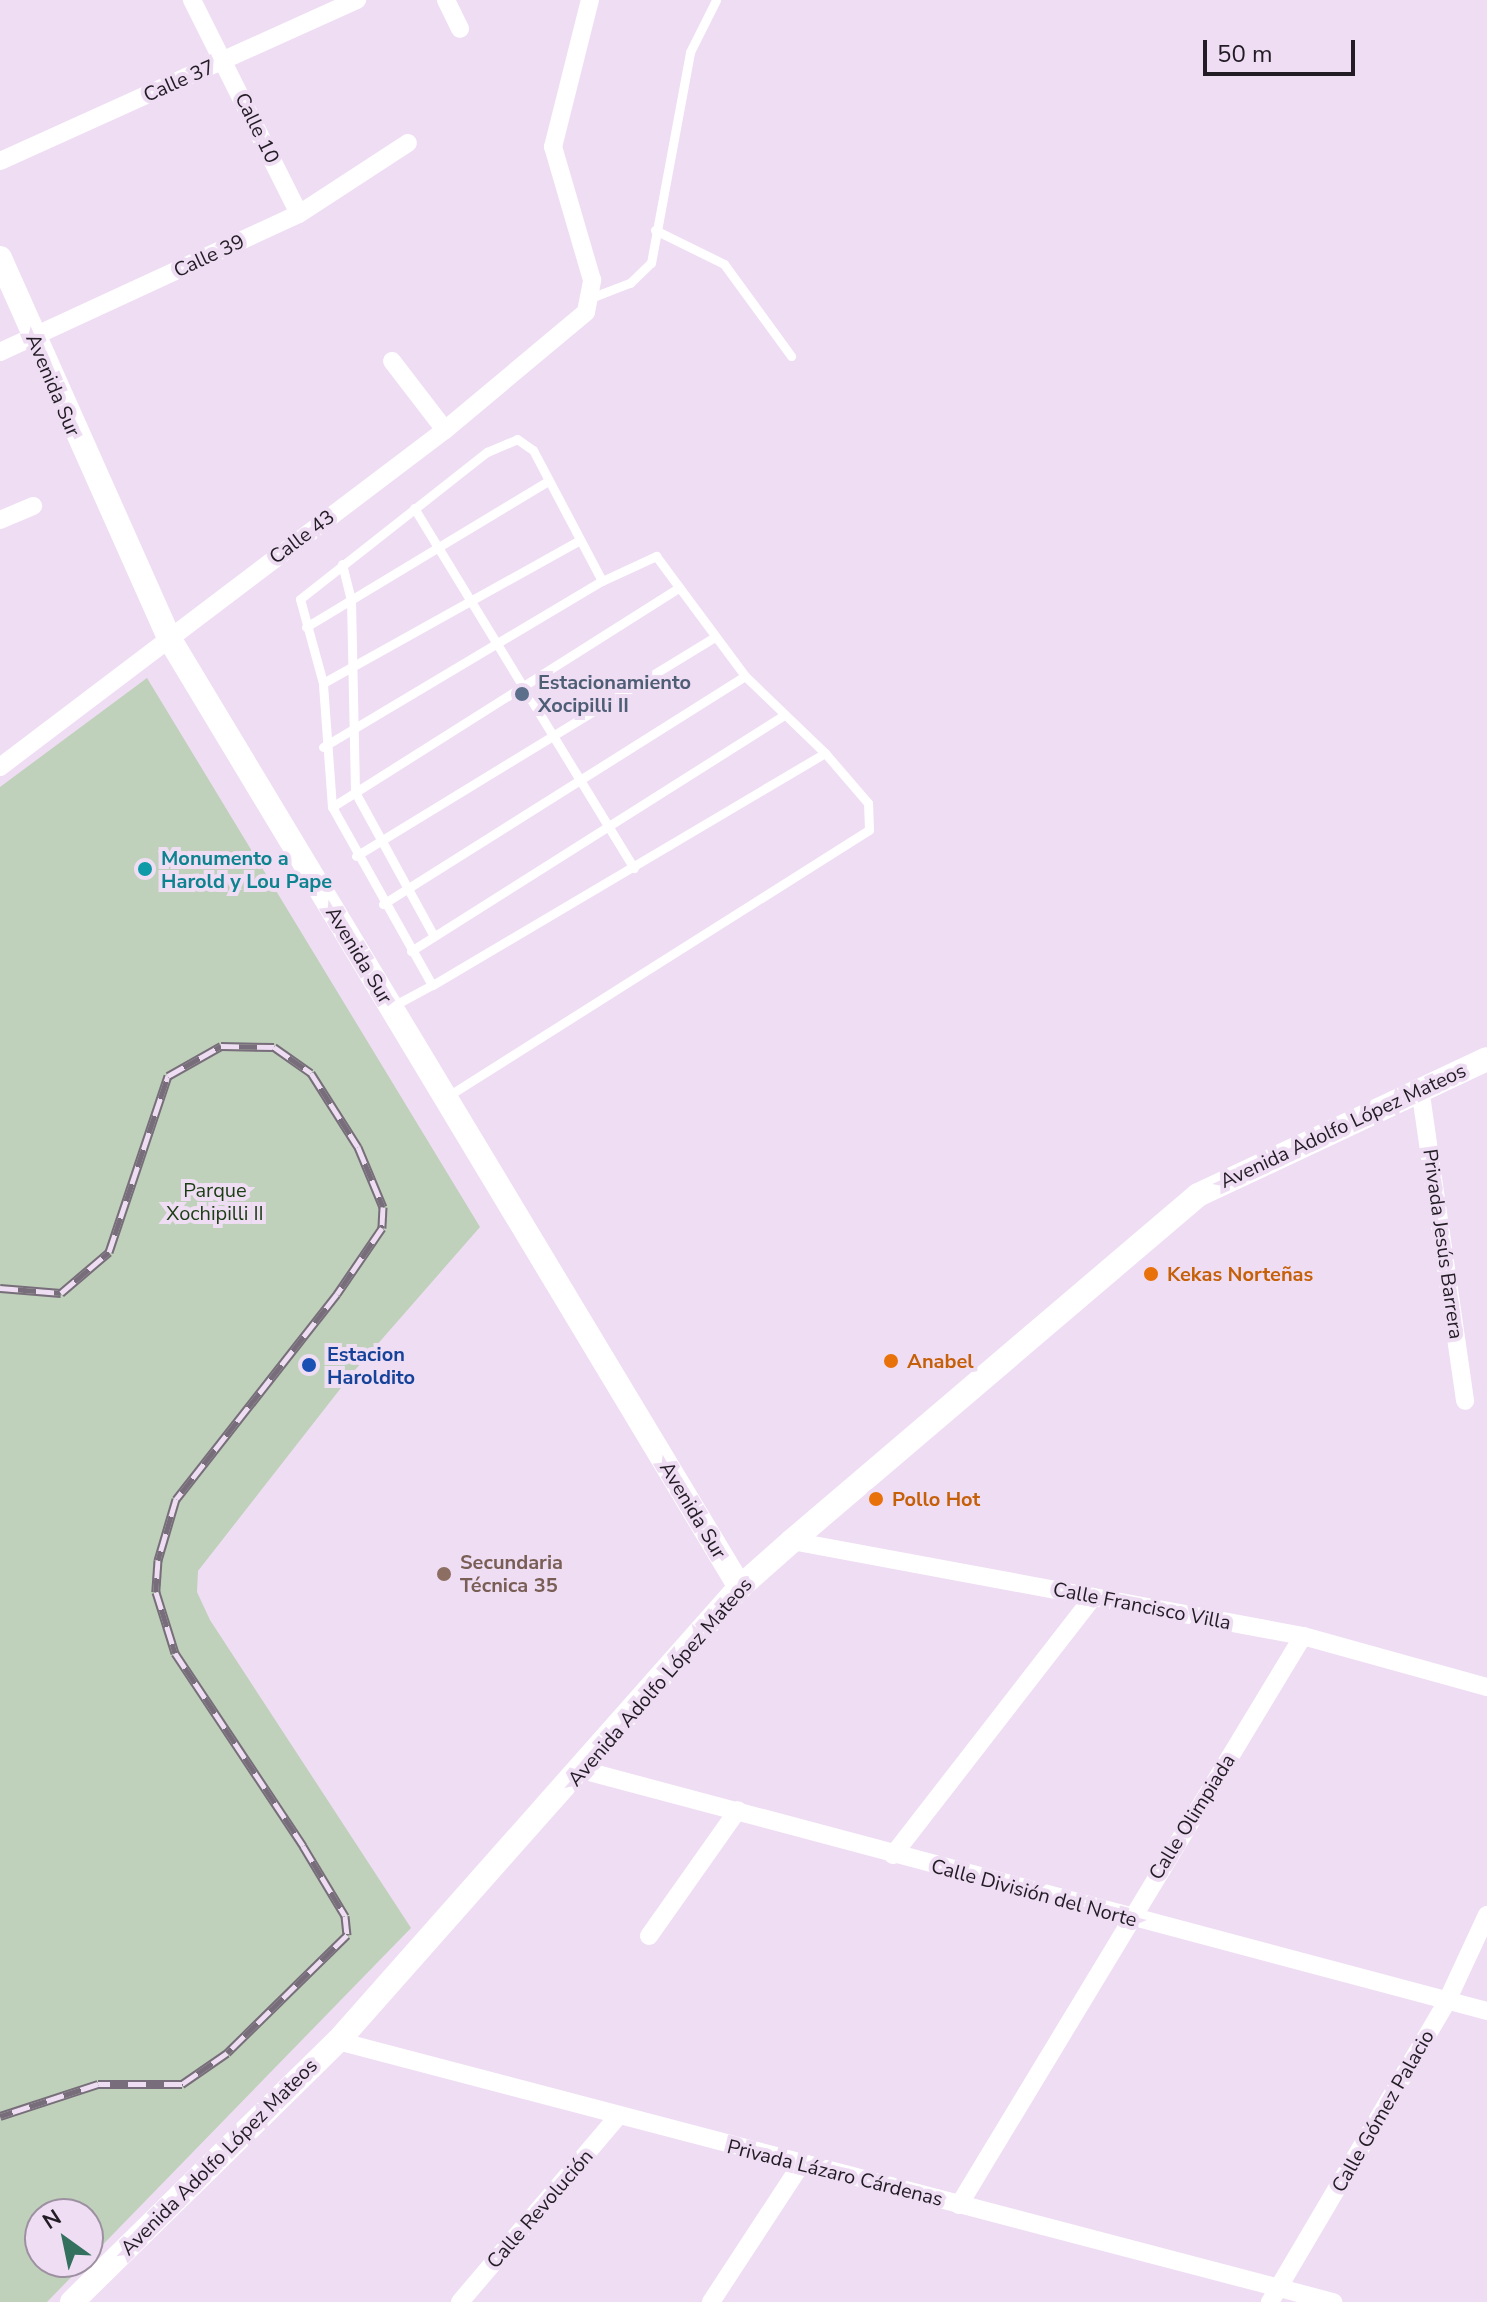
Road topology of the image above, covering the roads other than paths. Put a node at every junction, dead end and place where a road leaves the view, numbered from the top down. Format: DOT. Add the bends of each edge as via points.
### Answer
graph roads {
  1 [pos="192,0"];
  2 [pos="357,0"];
  3 [pos="446,0"];
  4 [pos="590,0"];
  5 [pos="716,0"];
  6 [pos="460,29"];
  7 [pos="224,61"];
  8 [pos="408,143"];
  9 [pos="0,161"];
  10 [pos="299,214"];
  11 [pos="655,230"];
  12 [pos="0,258"];
  13 [pos="593,297"];
  14 [pos="33,339"];
  15 [pos="0,352"];
  16 [pos="791,356"];
  17 [pos="392,361"];
  18 [pos="445,430"];
  19 [pos="548,481"];
  20 [pos="33,506"];
  21 [pos="414,508"];
  22 [pos="0,520"];
  23 [pos="578,541"];
  24 [pos="436,549"];
  25 [pos="342,564"];
  26 [pos="602,581"];
  27 [pos="679,588"];
  28 [pos="351,600"];
  29 [pos="470,605"];
  30 [pos="306,627"];
  31 [pos="715,637"];
  32 [pos="169,638"];
  33 [pos="497,648"];
  34 [pos="354,667"];
  35 [pos="745,676"];
  36 [pos="323,683"];
  37 [pos="522,689"];
  38 [pos="785,715"];
  39 [pos="353,732"];
  40 [pos="552,739"];
  41 [pos="323,747"];
  42 [pos="825,753"];
  43 [pos="1,763"];
  44 [pos="579,781"];
  45 [pos="355,792"];
  46 [pos="332,807"];
  47 [pos="608,827"];
  48 [pos="379,842"];
  49 [pos="356,856"];
  50 [pos="634,868"];
  51 [pos="407,890"];
  52 [pos="383,904"];
  53 [pos="434,936"];
  54 [pos="411,951"];
  55 [pos="432,985"];
  56 [pos="391,1007"];
  57 [pos="1487,1059"];
  58 [pos="1420,1088"];
  59 [pos="445,1098"];
  60 [pos="1465,1401"];
  61 [pos="792,1541"];
  62 [pos="740,1587"];
  63 [pos="1093,1597"];
  64 [pos="1303,1636"];
  65 [pos="1487,1687"];
  66 [pos="582,1770"];
  67 [pos="738,1810"];
  68 [pos="893,1855"];
  69 [pos="1487,1915"];
  70 [pos="1129,1919"];
  71 [pos="649,1936"];
  72 [pos="1447,2001"];
  73 [pos="1487,2011"];
  74 [pos="338,2041"];
  75 [pos="619,2115"];
  76 [pos="800,2166"];
  77 [pos="959,2205"];
  78 [pos="1275,2295"];
  79 [pos="72,2302"];
  80 [pos="460,2302"];
  81 [pos="711,2302"];
  82 [pos="1333,2302"];
  1 -- 7 [label="street, Calle 10"];
  2 -- 7 [label="street, Calle 37"];
  3 -- 6 [label="street"];
  4 -- 13 [label="street" via="553,147"];
  5 -- 11 [label="lane" via="690,52"];
  7 -- 9 [label="street, Calle 37"];
  7 -- 10 [label="street, Calle 10"];
  8 -- 10 [label="street, Calle 39"];
  10 -- 14 [label="street, Calle 39"];
  11 -- 13 [label="lane" via="644,273"];
  11 -- 16 [label="lane" via="724,264"];
  12 -- 14 [label="street, Avenida Sur"];
  13 -- 18 [label="street, Calle 43" via="577,321"];
  14 -- 15 [label="street, Calle 39"];
  14 -- 32 [label="street, Avenida Sur"];
  17 -- 18 [label="street"];
  18 -- 32 [label="street, Calle 43"];
  19 -- 21 [label="lane" via="533,450 517,439 487,452"];
  19 -- 23 [label="lane"];
  19 -- 24 [label="lane"];
  20 -- 22 [label="street"];
  21 -- 24 [label="lane"];
  21 -- 25 [label="lane"];
  23 -- 26 [label="lane"];
  23 -- 29 [label="lane"];
  24 -- 28 [label="lane"];
  24 -- 29 [label="lane"];
  25 -- 28 [label="lane"];
  25 -- 30 [label="lane" via="300,599"];
  26 -- 27 [label="lane" via="648,555"];
  26 -- 33 [label="lane"];
  27 -- 31 [label="lane"];
  27 -- 37 [label="lane"];
  28 -- 30 [label="lane"];
  28 -- 34 [label="lane"];
  29 -- 33 [label="lane"];
  29 -- 34 [label="lane"];
  30 -- 36 [label="lane"];
  31 -- 35 [label="lane"];
  31 -- 40 [label="lane"];
  32 -- 43 [label="street, Calle 43"];
  32 -- 56 [label="street, Avenida Sur"];
  33 -- 37 [label="lane"];
  33 -- 39 [label="lane"];
  34 -- 36 [label="lane"];
  34 -- 39 [label="lane"];
  35 -- 38 [label="lane"];
  35 -- 44 [label="lane"];
  36 -- 41 [label="lane"];
  37 -- 40 [label="lane"];
  37 -- 45 [label="lane"];
  38 -- 42 [label="lane"];
  38 -- 47 [label="lane"];
  39 -- 41 [label="lane"];
  39 -- 45 [label="lane"];
  40 -- 44 [label="lane"];
  40 -- 48 [label="lane"];
  41 -- 46 [label="lane"];
  42 -- 50 [label="lane"];
  42 -- 59 [label="lane" via="868,803 869,830"];
  44 -- 47 [label="lane"];
  44 -- 51 [label="lane"];
  45 -- 46 [label="lane"];
  45 -- 48 [label="lane"];
  46 -- 49 [label="lane"];
  47 -- 50 [label="lane"];
  47 -- 53 [label="lane"];
  48 -- 49 [label="lane"];
  48 -- 51 [label="lane"];
  49 -- 52 [label="lane"];
  50 -- 55 [label="lane"];
  51 -- 52 [label="lane"];
  51 -- 53 [label="lane"];
  52 -- 54 [label="lane"];
  53 -- 54 [label="lane"];
  54 -- 55 [label="lane"];
  55 -- 56 [label="lane"];
  56 -- 59 [label="street, Avenida Sur"];
  57 -- 58 [label="street, Avenida Adolfo López Mateos"];
  58 -- 60 [label="street, Privada Jesús Barrera"];
  58 -- 61 [label="street, Avenida Adolfo López Mateos" via="1243,1169 1160,1222"];
  59 -- 62 [label="street, Avenida Sur"];
  61 -- 62 [label="street, Avenida Adolfo López Mateos"];
  61 -- 63 [label="street, Calle Francisco Villa"];
  62 -- 66 [label="street, Avenida Adolfo López Mateos"];
  63 -- 64 [label="street, Calle Francisco Villa"];
  63 -- 68 [label="street"];
  64 -- 65 [label="street, Calle Francisco Villa"];
  64 -- 70 [label="street, Calle Olimpiada"];
  66 -- 67 [label="street, Calle División del Norte"];
  66 -- 74 [label="street, Avenida Adolfo López Mateos"];
  67 -- 68 [label="street, Calle División del Norte"];
  67 -- 71 [label="street"];
  68 -- 70 [label="street, Calle División del Norte"];
  69 -- 72 [label="street, Calle Gómez Palacio"];
  70 -- 72 [label="street, Calle División del Norte"];
  70 -- 77 [label="street, Calle Olimpiada"];
  72 -- 73 [label="street, Calle División del Norte"];
  72 -- 78 [label="street, Calle Gómez Palacio"];
  74 -- 75 [label="street, Privada Lázaro Cárdenas"];
  74 -- 79 [label="street, Avenida Adolfo López Mateos"];
  75 -- 76 [label="street, Privada Lázaro Cárdenas"];
  75 -- 80 [label="street, Calle Revolución"];
  76 -- 77 [label="street, Privada Lázaro Cárdenas"];
  76 -- 81 [label="street"];
  77 -- 78 [label="street, Privada Lázaro Cárdenas"];
  78 -- 82 [label="street, Privada Lázaro Cárdenas"];
}
